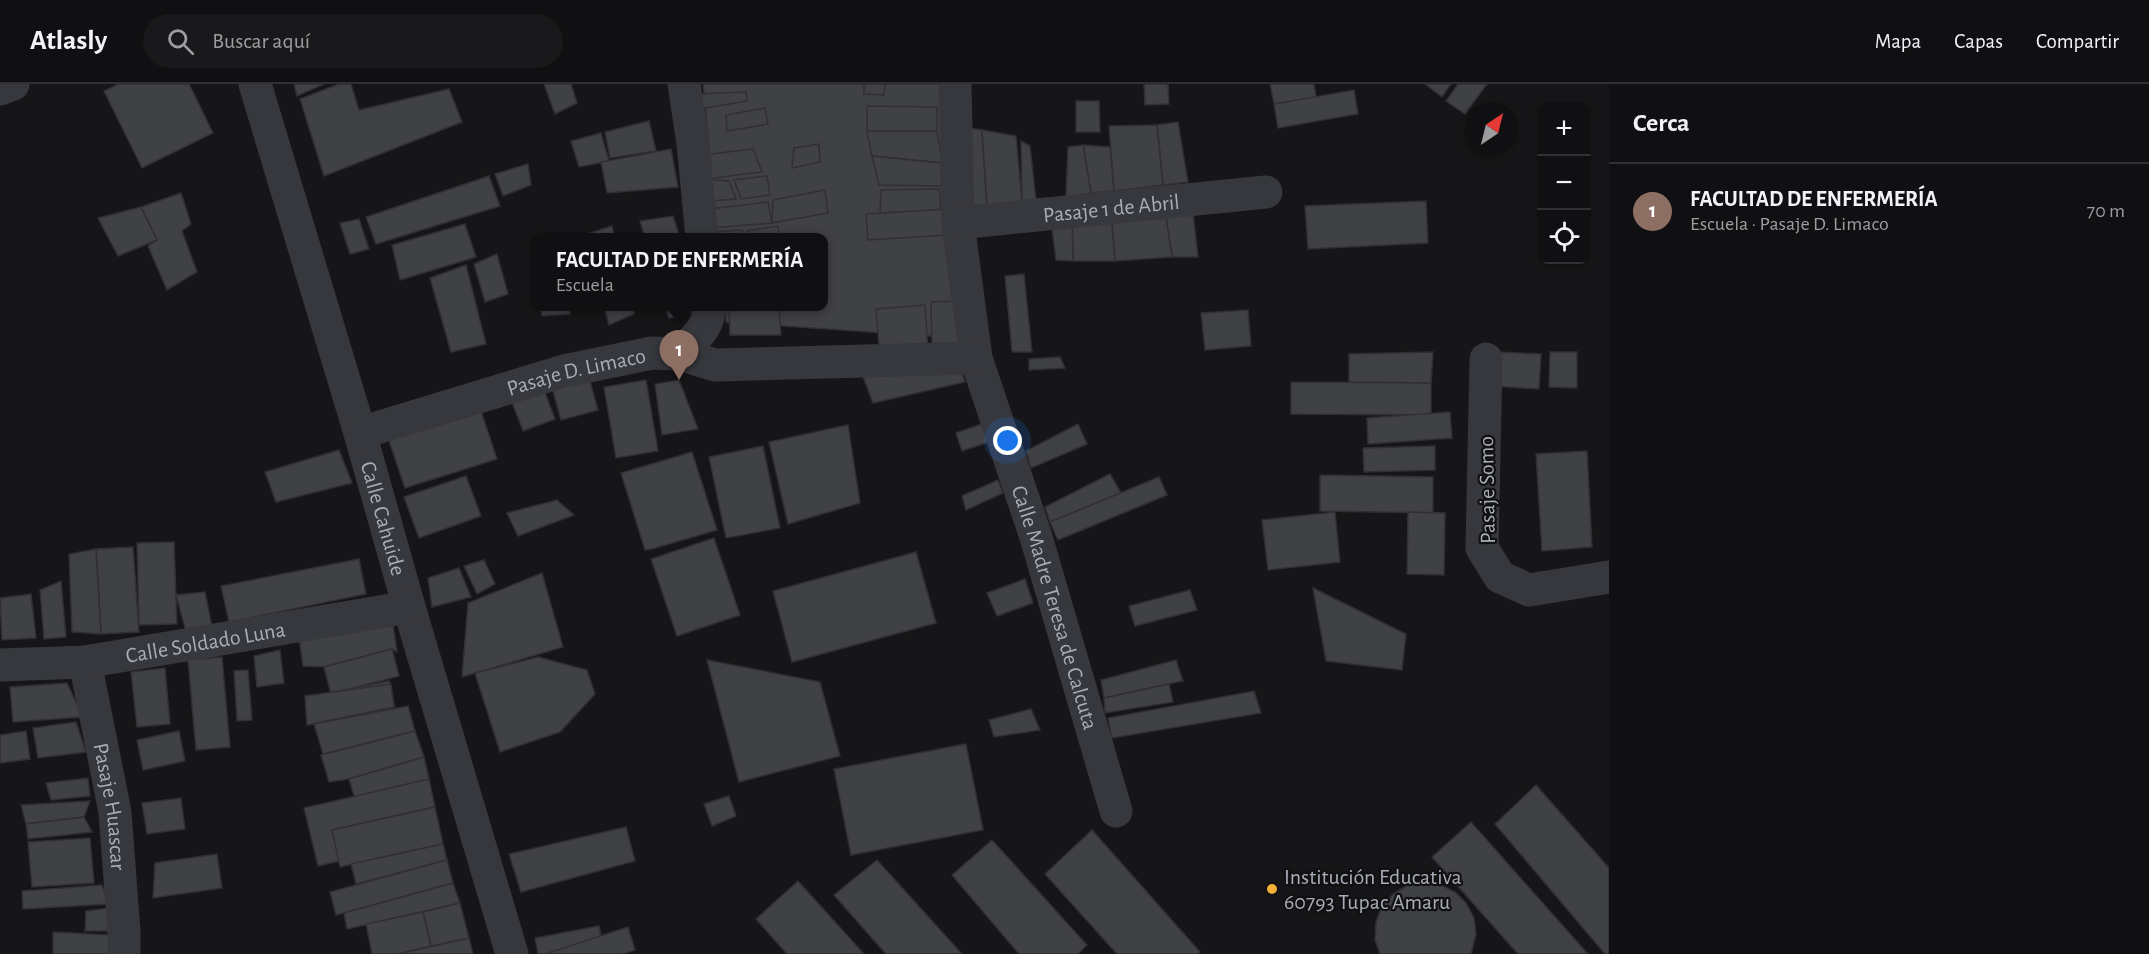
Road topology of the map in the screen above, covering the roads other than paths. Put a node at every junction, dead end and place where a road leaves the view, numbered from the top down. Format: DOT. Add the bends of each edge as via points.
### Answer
graph roads {
  1 [pos="14,84"];
  2 [pos="255,84"];
  3 [pos="684,84"];
  4 [pos="955,84"];
  5 [pos="0,89"];
  6 [pos="1266,192"];
  7 [pos="958,223"];
  8 [pos="702,233"];
  9 [pos="710,311"];
  10 [pos="679,354"];
  11 [pos="976,358"];
  12 [pos="1486,359"];
  13 [pos="360,433"];
  14 [pos="1609,577"];
  15 [pos="409,607"];
  16 [pos="85,662"];
  17 [pos="0,665"];
  18 [pos="1116,811"];
  19 [pos="124,954"];
  20 [pos="512,954"];
  1 -- 5 [label="street"];
  2 -- 13 [label="street, Calle Cahuide"];
  3 -- 8 [label="street"];
  4 -- 7 [label="street, Calle Madre Teresa de Calcuta"];
  6 -- 7 [label="street, Pasaje 1 de Abril"];
  7 -- 11 [label="street, Calle Madre Teresa de Calcuta"];
  9 -- 10 [label="street" via="704,327"];
  10 -- 11 [label="street, Pasaje D. Limaco" via="715,365"];
  10 -- 13 [label="street, Pasaje D. Limaco" via="652,353 564,371"];
  11 -- 18 [label="street, Calle Madre Teresa de Calcuta" via="1036,537"];
  12 -- 14 [label="street, Pasaje Somo" via="1482,548 1500,578 1529,590"];
  13 -- 15 [label="street, Calle Cahuide"];
  15 -- 16 [label="street, Calle Soldado Luna"];
  15 -- 20 [label="street, Calle Cahuide"];
  16 -- 17 [label="street, Calle Soldado Luna"];
  16 -- 19 [label="street, Pasaje Huascar" via="115,812"];
}
